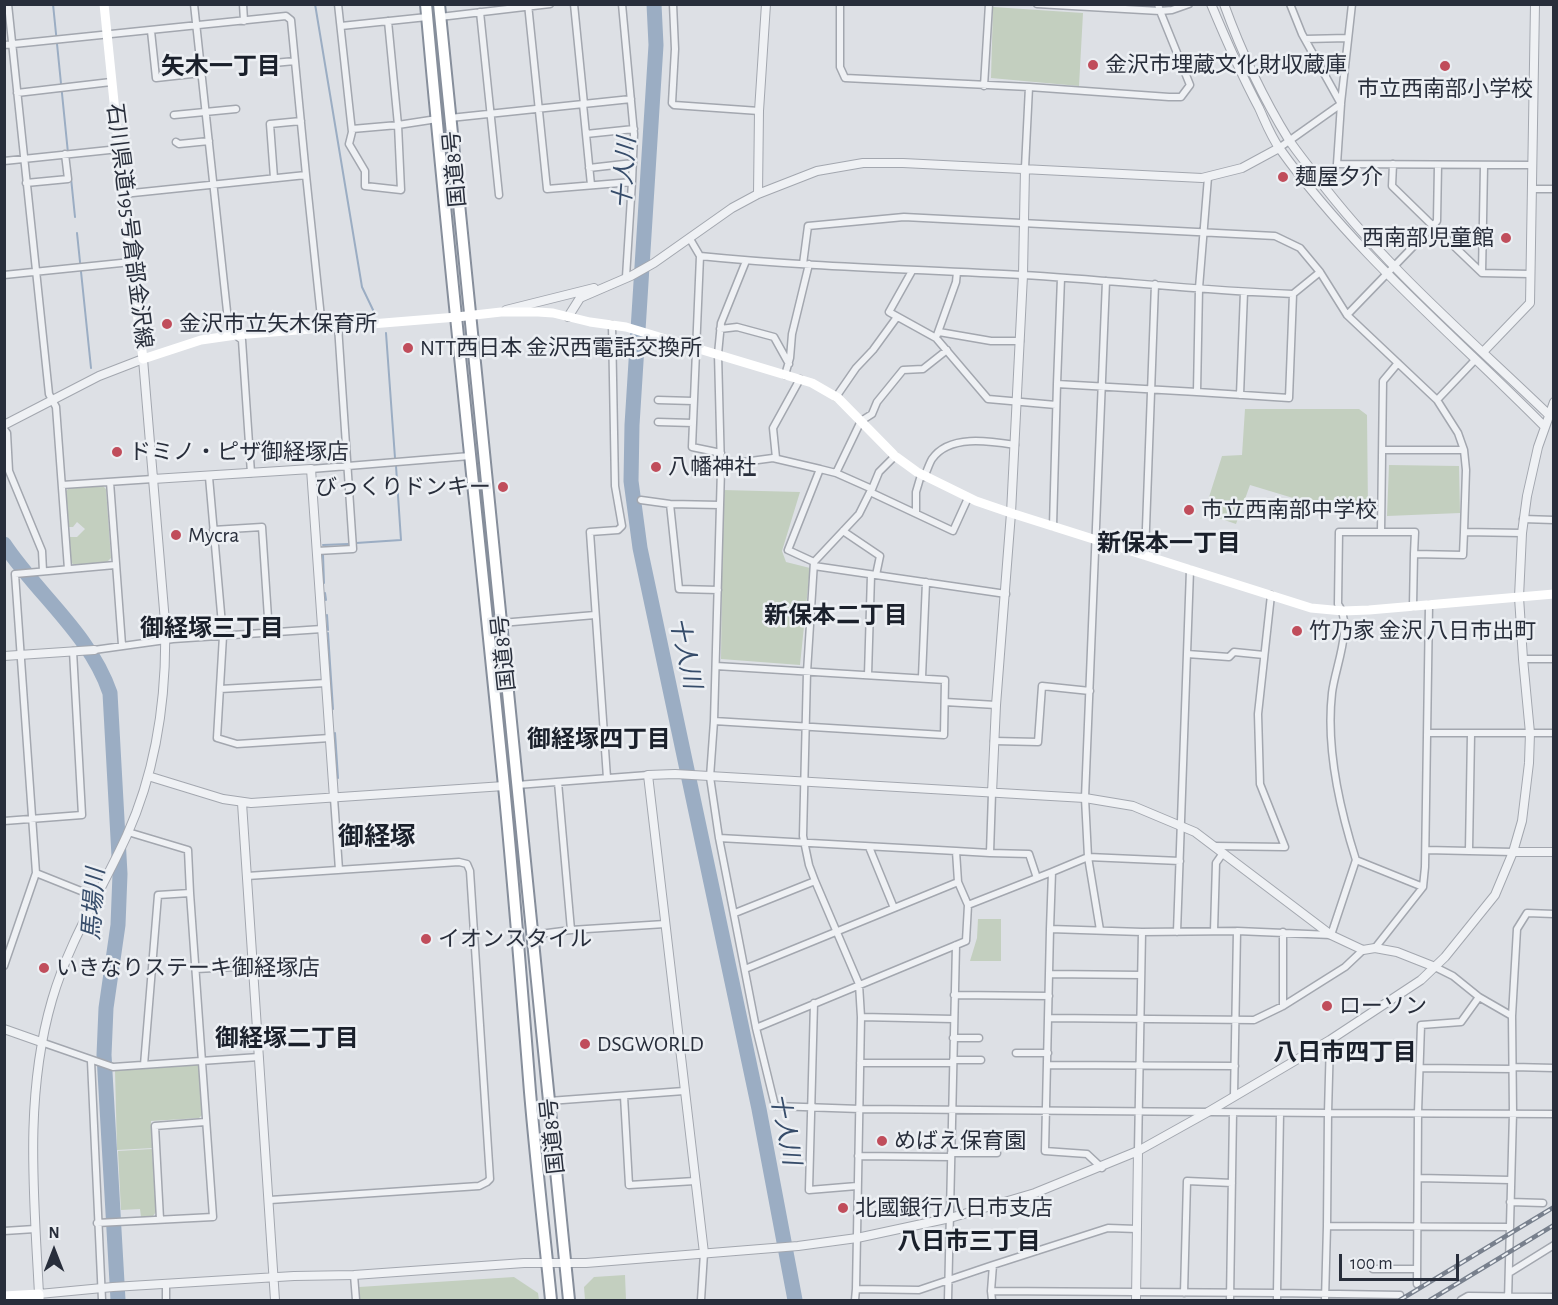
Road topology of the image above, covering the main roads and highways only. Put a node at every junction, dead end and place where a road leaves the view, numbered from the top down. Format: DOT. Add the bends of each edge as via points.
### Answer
graph roads {
  1 [pos="104,4"];
  2 [pos="426,4"];
  3 [pos="438,4"];
  4 [pos="469,316"];
  5 [pos="457,317"];
  6 [pos="1554,594"];
  7 [pos="4,1296"];
  8 [pos="39,1297"];
  9 [pos="551,1300"];
  10 [pos="569,1300"];
  1 -- 5 [label="main road, 石川県道195号倉部金沢線" via="143,359 201,340 236,335"];
  2 -- 5 [label="highway, 国道8号"];
  3 -- 4 [label="highway, 国道8号"];
  4 -- 5 [label="main road, 石川県道195号倉部金沢線"];
  4 -- 6 [label="main road, 石川県道195号倉部金沢線" via="538,312 626,327 812,383 836,397 895,456 923,476 968,498 1311,608 1343,611"];
  4 -- 10 [label="highway, 国道8号"];
  5 -- 9 [label="highway, 国道8号"];
  7 -- 8 [label="main road"];
}
